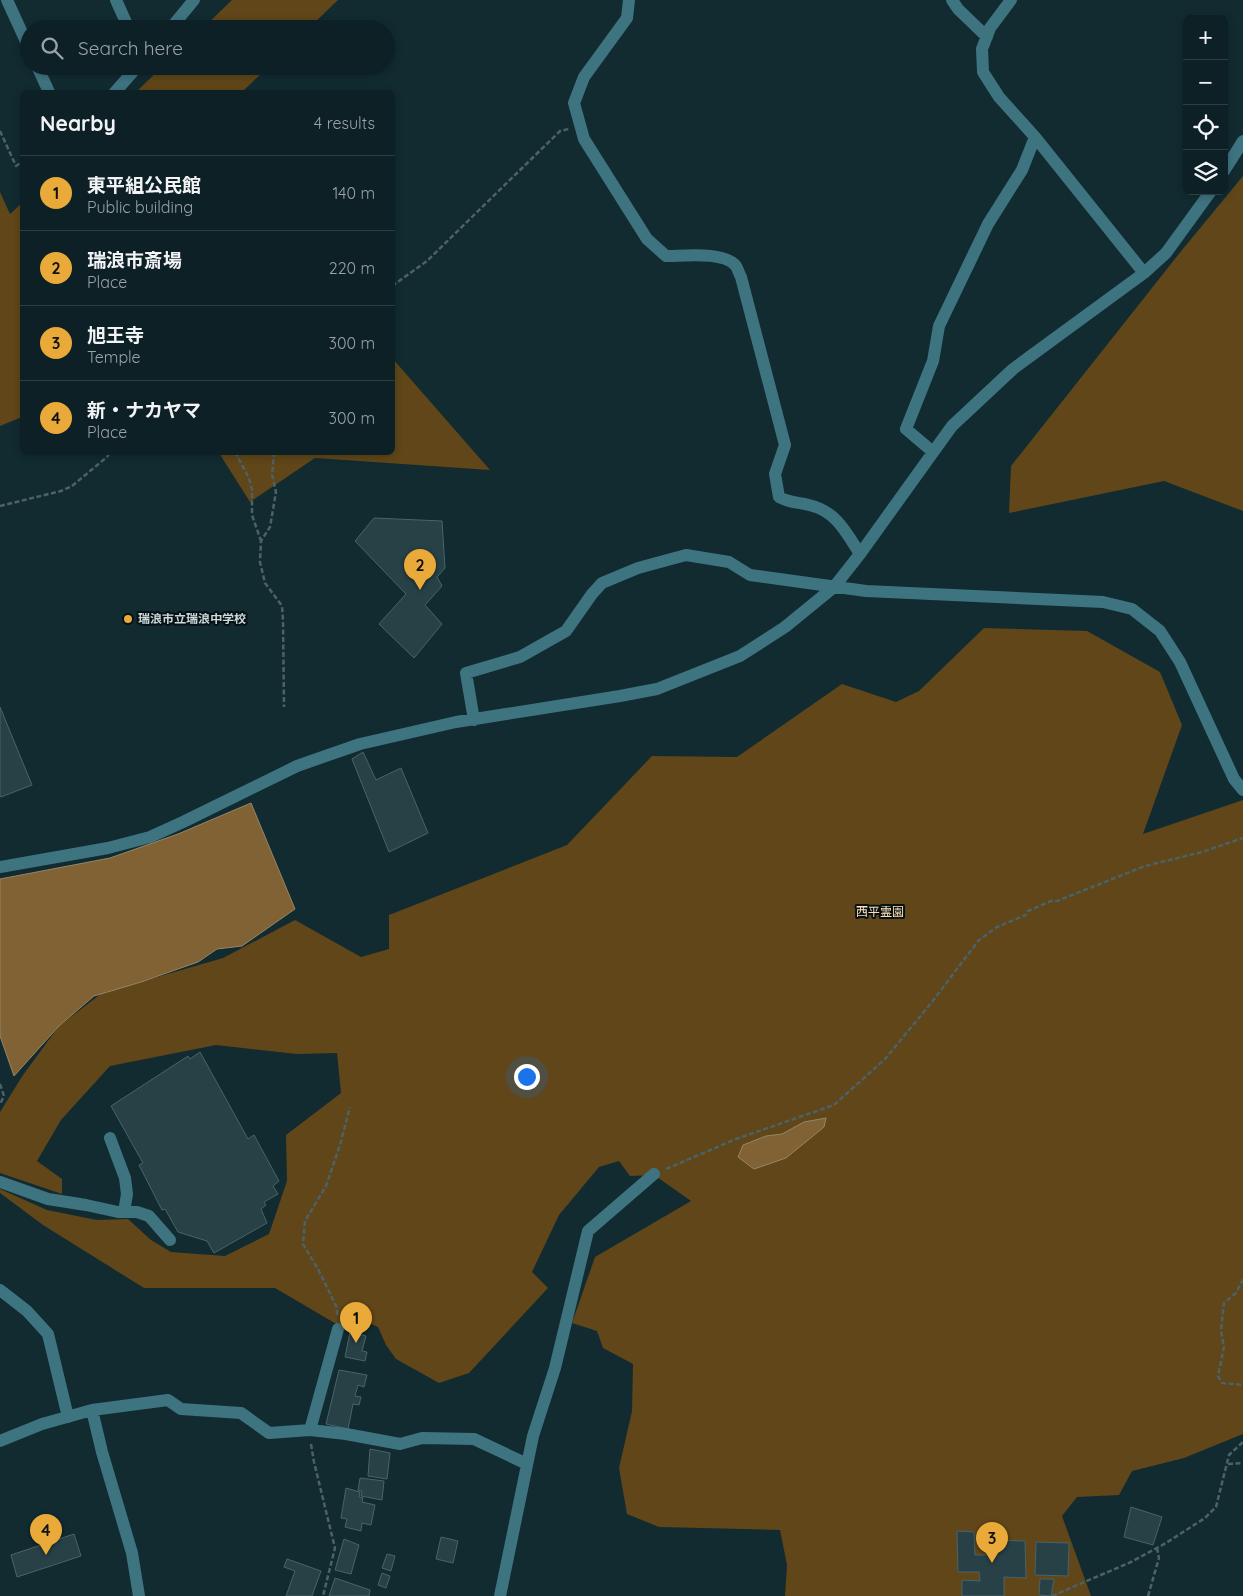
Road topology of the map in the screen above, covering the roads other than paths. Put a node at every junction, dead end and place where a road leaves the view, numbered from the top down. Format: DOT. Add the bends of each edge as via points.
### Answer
graph roads {
  1 [pos="7,0"];
  2 [pos="116,0"];
  3 [pos="194,0"];
  4 [pos="629,0"];
  5 [pos="952,0"];
  6 [pos="1011,0"];
  7 [pos="125,20"];
  8 [pos="177,20"];
  9 [pos="20,28"];
  10 [pos="987,37"];
  11 [pos="41,75"];
  12 [pos="130,75"];
  13 [pos="48,90"];
  14 [pos="117,90"];
  15 [pos="1035,138"];
  16 [pos="1243,141"];
  17 [pos="1228,164"];
  18 [pos="1208,195"];
  19 [pos="1144,273"];
  20 [pos="933,452"];
  21 [pos="860,554"];
  22 [pos="834,587"];
  23 [pos="474,720"];
  24 [pos="1243,790"];
  25 [pos="0,867"];
  26 [pos="110,1138"];
  27 [pos="654,1174"];
  28 [pos="0,1182"];
  29 [pos="124,1212"];
  30 [pos="170,1240"];
  31 [pos="0,1290"];
  32 [pos="338,1329"];
  33 [pos="92,1410"];
  34 [pos="68,1417"];
  35 [pos="310,1430"];
  36 [pos="0,1441"];
  37 [pos="527,1464"];
  38 [pos="139,1596"];
  39 [pos="500,1596"];
  1 -- 9 [label="street"];
  2 -- 7 [label="street"];
  3 -- 8 [label="street"];
  4 -- 21 [label="street" via="627,18 584,77 574,103 584,139 647,239 666,256 710,256 736,265 785,445 775,474 779,496 789,502 825,511 839,521"];
  5 -- 10 [label="street"];
  6 -- 10 [label="street"];
  10 -- 15 [label="street" via="982,50 983,72 999,97"];
  11 -- 13 [label="street"];
  12 -- 14 [label="street"];
  15 -- 19 [label="street"];
  15 -- 20 [label="street" via="1022,170 988,224 939,326 933,361 906,429"];
  16 -- 17 [label="street"];
  18 -- 19 [label="street" via="1166,253"];
  19 -- 20 [label="street" via="1013,369 952,426"];
  20 -- 21 [label="street"];
  21 -- 22 [label="street"];
  22 -- 23 [label="street" via="785,627 740,656 678,682 620,696"];
  22 -- 23 [label="street" via="750,575 729,562 686,555 638,568 602,584 566,631 520,657 466,673"];
  22 -- 24 [label="street" via="1103,602 1132,609 1160,631 1180,662 1234,779"];
  23 -- 25 [label="street" via="360,744 296,766 150,837 108,848"];
  26 -- 29 [label="street" via="125,1178"];
  27 -- 37 [label="street" via="588,1231 555,1368"];
  28 -- 29 [label="street" via="48,1199"];
  29 -- 30 [label="street" via="149,1216"];
  31 -- 34 [label="street" via="27,1310 48,1334"];
  32 -- 35 [label="street"];
  33 -- 34 [label="street"];
  33 -- 35 [label="street" via="168,1400 181,1409 242,1413 269,1433"];
  33 -- 38 [label="street" via="132,1553"];
  34 -- 36 [label="street"];
  35 -- 37 [label="street" via="400,1444 422,1438 474,1439"];
  37 -- 39 [label="street"];
}
